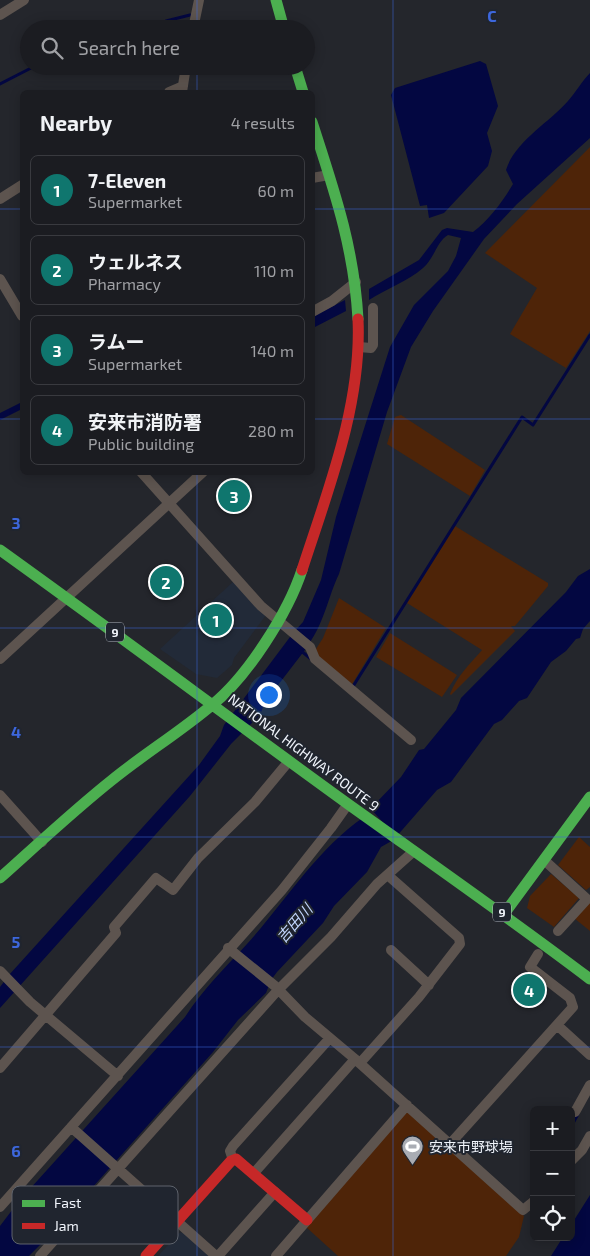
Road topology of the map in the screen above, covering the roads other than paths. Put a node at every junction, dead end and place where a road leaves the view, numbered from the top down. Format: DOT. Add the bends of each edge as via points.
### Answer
graph roads {
  1 [pos="24,0"];
  2 [pos="199,0"];
  3 [pos="276,0"];
  4 [pos="0,15"];
  5 [pos="195,20"];
  6 [pos="282,20"];
  7 [pos="184,75"];
  8 [pos="298,75"];
  9 [pos="182,89"];
  10 [pos="302,90"];
  11 [pos="315,131"];
  12 [pos="329,175"];
  13 [pos="315,177"];
  14 [pos="20,186"];
  15 [pos="0,199"];
  16 [pos="0,278"];
  17 [pos="356,286"];
  18 [pos="373,308"];
  19 [pos="315,310"];
  20 [pos="20,313"];
  21 [pos="359,347"];
  22 [pos="144,475"];
  23 [pos="199,475"];
  24 [pos="168,502"];
  25 [pos="0,550"];
  26 [pos="66,597"];
  27 [pos="278,621"];
  28 [pos="0,659"];
  29 [pos="214,704"];
  30 [pos="411,740"];
  31 [pos="290,761"];
  32 [pos="0,795"];
  33 [pos="590,797"];
  34 [pos="351,806"];
  35 [pos="42,842"];
  36 [pos="412,849"];
  37 [pos="544,860"];
  38 [pos="0,878"];
  39 [pos="391,878"];
  40 [pos="504,914"];
  41 [pos="558,932"];
  42 [pos="228,948"];
  43 [pos="391,950"];
  44 [pos="538,954"];
  45 [pos="2,974"];
  46 [pos="590,979"];
  47 [pos="429,985"];
  48 [pos="276,988"];
  49 [pos="46,1015"];
  50 [pos="557,1025"];
  51 [pos="330,1038"];
  52 [pos="590,1055"];
  53 [pos="357,1061"];
  54 [pos="0,1068"];
  55 [pos="118,1076"];
  56 [pos="590,1085"];
  57 [pos="407,1105"];
  58 [pos="575,1112"];
  59 [pos="74,1129"];
  60 [pos="590,1136"];
  61 [pos="450,1144"];
  62 [pos="575,1157"];
  63 [pos="233,1160"];
  64 [pos="117,1167"];
  65 [pos="254,1172"];
  66 [pos="20,1186"];
  67 [pos="101,1186"];
  68 [pos="138,1186"];
  69 [pos="275,1192"];
  70 [pos="12,1194"];
  71 [pos="530,1205"];
  72 [pos="0,1207"];
  73 [pos="307,1220"];
  74 [pos="178,1221"];
  75 [pos="50,1244"];
  76 [pos="157,1244"];
  77 [pos="40,1256"];
  78 [pos="146,1256"];
  79 [pos="217,1256"];
  80 [pos="276,1256"];
  1 -- 4 [label="street"];
  2 -- 5 [label="street"];
  3 -- 6 [label="main road"];
  7 -- 9 [label="street"];
  8 -- 10 [label="main road"];
  11 -- 12 [label="main road"];
  12 -- 13 [label="street"];
  12 -- 17 [label="main road" via="349,241"];
  14 -- 15 [label="street"];
  16 -- 20 [label="street"];
  17 -- 19 [label="street"];
  17 -- 21 [label="main road"];
  18 -- 21 [label="street" via="372,345 370,348"];
  21 -- 27 [label="main road" via="355,384 338,454 297,586"];
  22 -- 24 [label="street"];
  23 -- 24 [label="street"];
  24 -- 26 [label="street"];
  24 -- 27 [label="street"];
  25 -- 26 [label="main road, NATIONAL HIGHWAY ROUTE 9 / 9"];
  26 -- 28 [label="street"];
  26 -- 29 [label="main road, NATIONAL HIGHWAY ROUTE 9 / 9"];
  27 -- 29 [label="main road"];
  27 -- 30 [label="street" via="308,646 315,659"];
  29 -- 31 [label="main road, NATIONAL HIGHWAY ROUTE 9 / 9"];
  29 -- 35 [label="main road" via="112,780"];
  31 -- 34 [label="main road, NATIONAL HIGHWAY ROUTE 9 / 9"];
  31 -- 49 [label="street" via="255,802 198,858 173,890 156,878 114,927 116,933"];
  32 -- 35 [label="street"];
  33 -- 37 [label="main road"];
  34 -- 36 [label="main road, NATIONAL HIGHWAY ROUTE 9 / 9"];
  34 -- 42 [label="street" via="282,890"];
  35 -- 38 [label="main road"];
  36 -- 40 [label="main road, NATIONAL HIGHWAY ROUTE 9 / 9"];
  36 -- 48 [label="street" via="330,937"];
  37 -- 40 [label="main road"];
  37 -- 41 [label="street" via="587,899"];
  39 -- 47 [label="street" via="460,940 459,946"];
  40 -- 46 [label="main road, NATIONAL HIGHWAY ROUTE 9 / 9"];
  42 -- 48 [label="street"];
  42 -- 55 [label="street"];
  43 -- 47 [label="street"];
  44 -- 50 [label="street" via="530,967 573,1001 573,1007"];
  45 -- 49 [label="street"];
  47 -- 53 [label="street"];
  48 -- 51 [label="street"];
  48 -- 64 [label="street"];
  49 -- 54 [label="street"];
  49 -- 55 [label="street"];
  50 -- 52 [label="street"];
  50 -- 61 [label="street"];
  51 -- 53 [label="street"];
  51 -- 63 [label="street" via="233,1146 230,1151"];
  53 -- 57 [label="street"];
  53 -- 65 [label="street"];
  55 -- 59 [label="street"];
  56 -- 58 [label="street"];
  57 -- 61 [label="street"];
  57 -- 73 [label="street"];
  59 -- 64 [label="street"];
  59 -- 66 [label="street"];
  60 -- 62 [label="street"];
  61 -- 71 [label="street" via="523,1210"];
  63 -- 65 [label="main road" via="241,1161"];
  63 -- 74 [label="main road"];
  64 -- 67 [label="street"];
  64 -- 68 [label="street"];
  65 -- 69 [label="main road"];
  69 -- 73 [label="main road"];
  69 -- 79 [label="street"];
  70 -- 72 [label="street"];
  73 -- 80 [label="street"];
  74 -- 79 [label="street"];
  75 -- 77 [label="street"];
  76 -- 78 [label="main road"];
}
